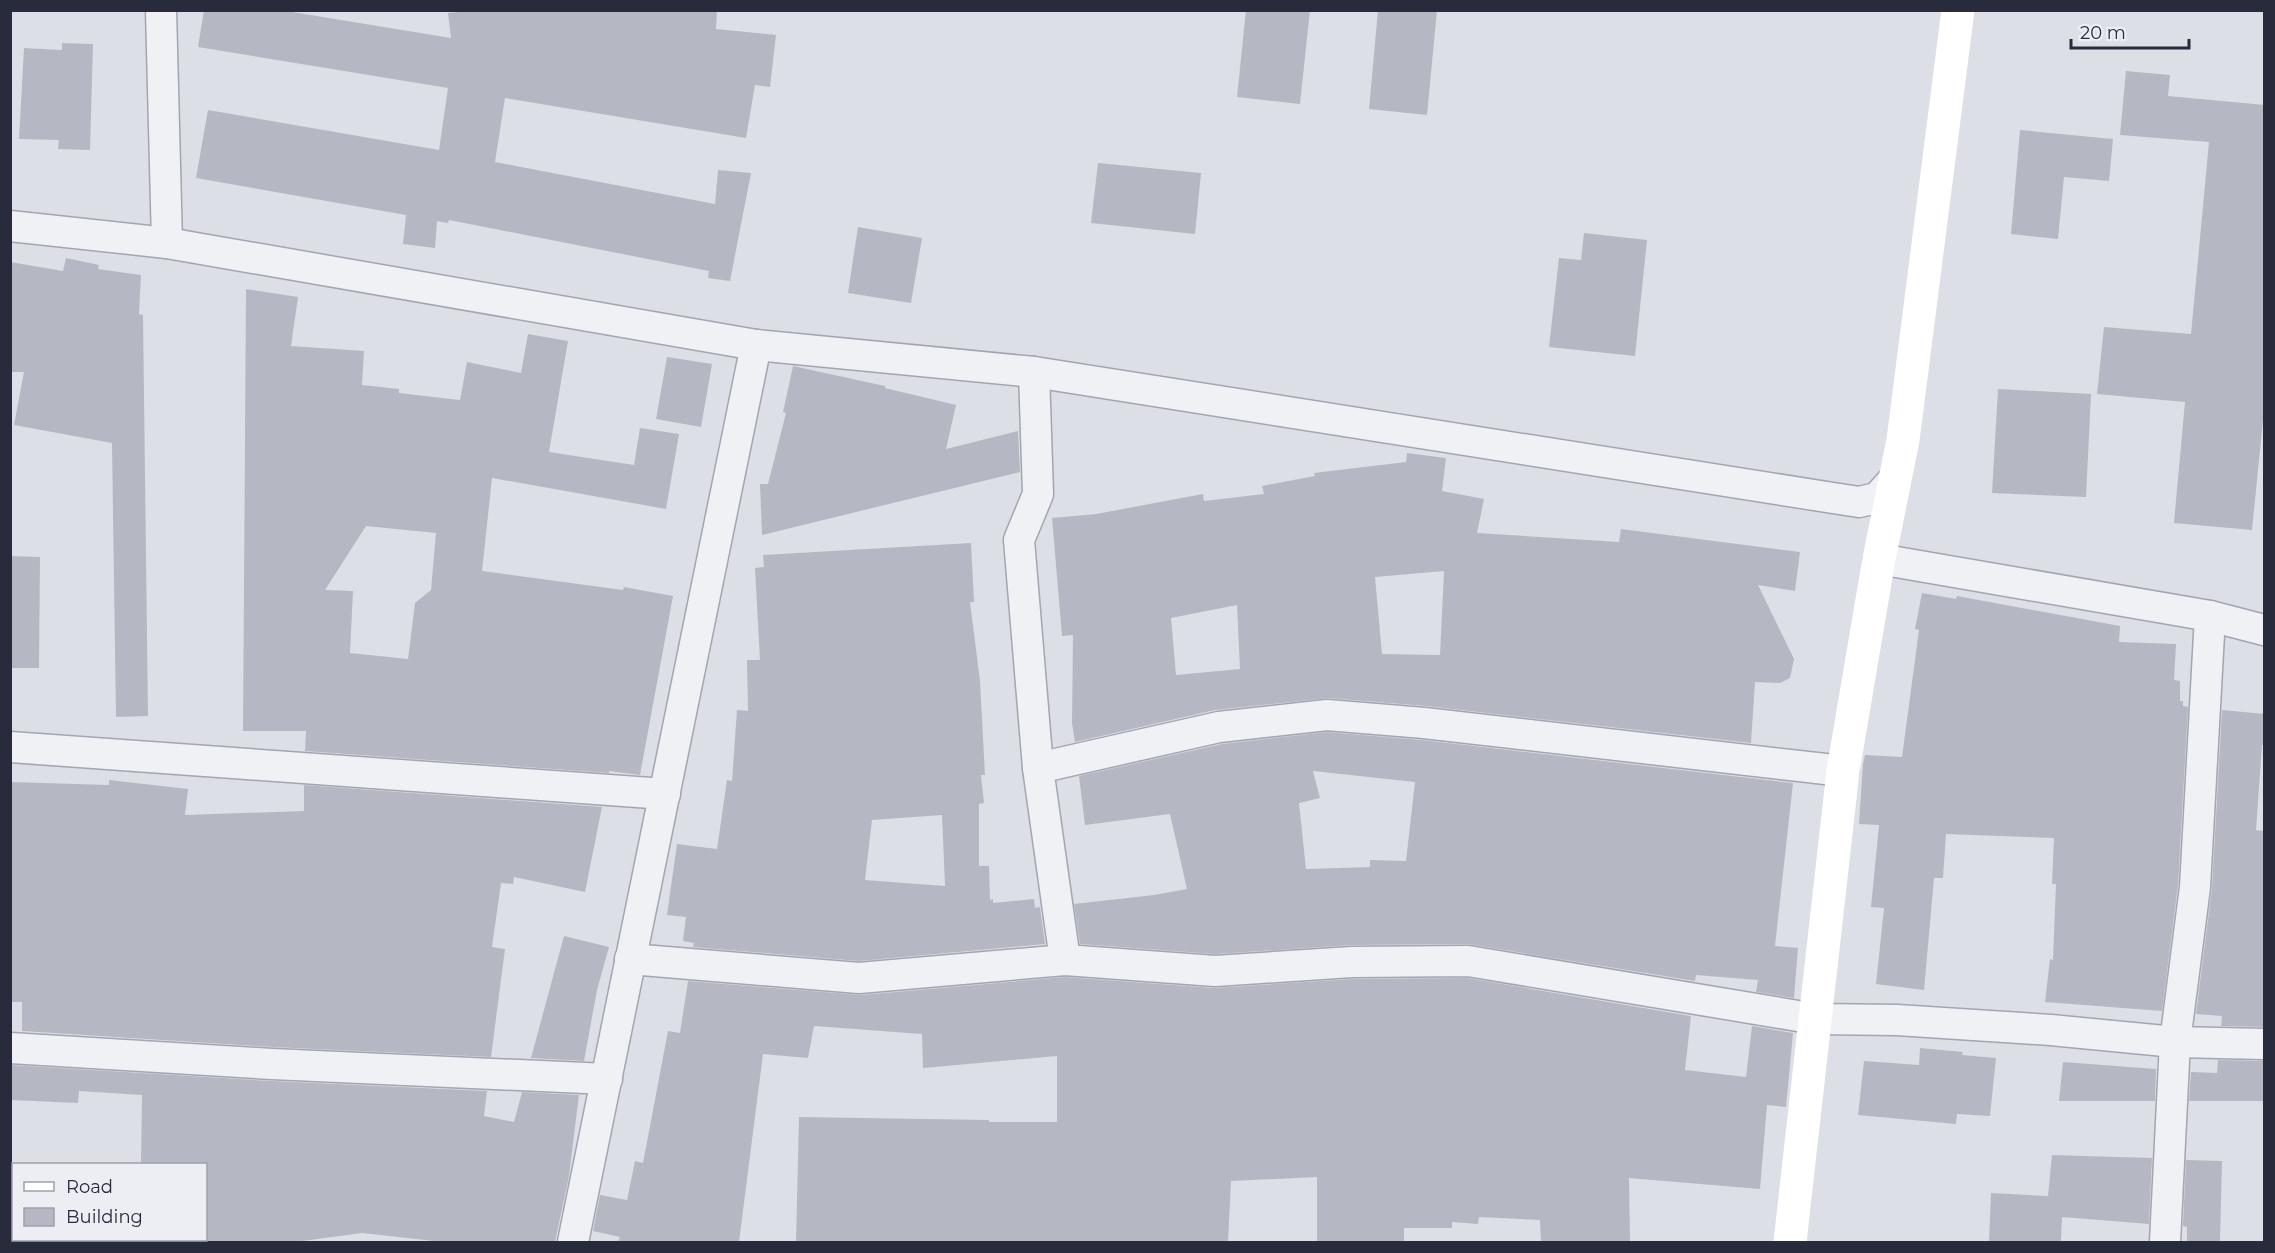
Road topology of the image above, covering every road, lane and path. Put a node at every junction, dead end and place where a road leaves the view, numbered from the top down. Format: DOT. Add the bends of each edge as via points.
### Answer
graph roads {
  1 [pos="161,10"];
  2 [pos="1958,10"];
  3 [pos="10,226"];
  4 [pos="167,243"];
  5 [pos="756,345"];
  6 [pos="1034,372"];
  7 [pos="1895,478"];
  8 [pos="1879,558"];
  9 [pos="2210,616"];
  10 [pos="2265,630"];
  11 [pos="10,747"];
  12 [pos="1038,768"];
  13 [pos="1843,771"];
  14 [pos="665,794"];
  15 [pos="630,959"];
  16 [pos="1065,960"];
  17 [pos="1816,1019"];
  18 [pos="2175,1042"];
  19 [pos="2265,1044"];
  20 [pos="10,1048"];
  21 [pos="607,1078"];
  22 [pos="573,1242"];
  23 [pos="1790,1242"];
  24 [pos="2165,1242"];
  1 -- 4 [label="street"];
  2 -- 7 [label="street"];
  3 -- 4 [label="street"];
  4 -- 5 [label="street"];
  5 -- 6 [label="street"];
  5 -- 14 [label="street"];
  6 -- 7 [label="street" via="1859,502 1877,498"];
  6 -- 12 [label="street" via="1038,494 1019,540"];
  7 -- 8 [label="street"];
  8 -- 9 [label="street"];
  8 -- 13 [label="street"];
  9 -- 10 [label="street"];
  9 -- 18 [label="street" via="2195,887"];
  11 -- 14 [label="street"];
  12 -- 13 [label="street" via="1219,727 1327,715"];
  12 -- 16 [label="street"];
  13 -- 17 [label="street"];
  14 -- 15 [label="street"];
  15 -- 16 [label="street" via="859,978"];
  15 -- 21 [label="street"];
  16 -- 17 [label="street" via="1215,971 1352,962 1468,961"];
  17 -- 18 [label="street" via="2051,1030"];
  17 -- 23 [label="street"];
  18 -- 19 [label="street"];
  18 -- 24 [label="street"];
  20 -- 21 [label="street"];
  21 -- 22 [label="street"];
}
